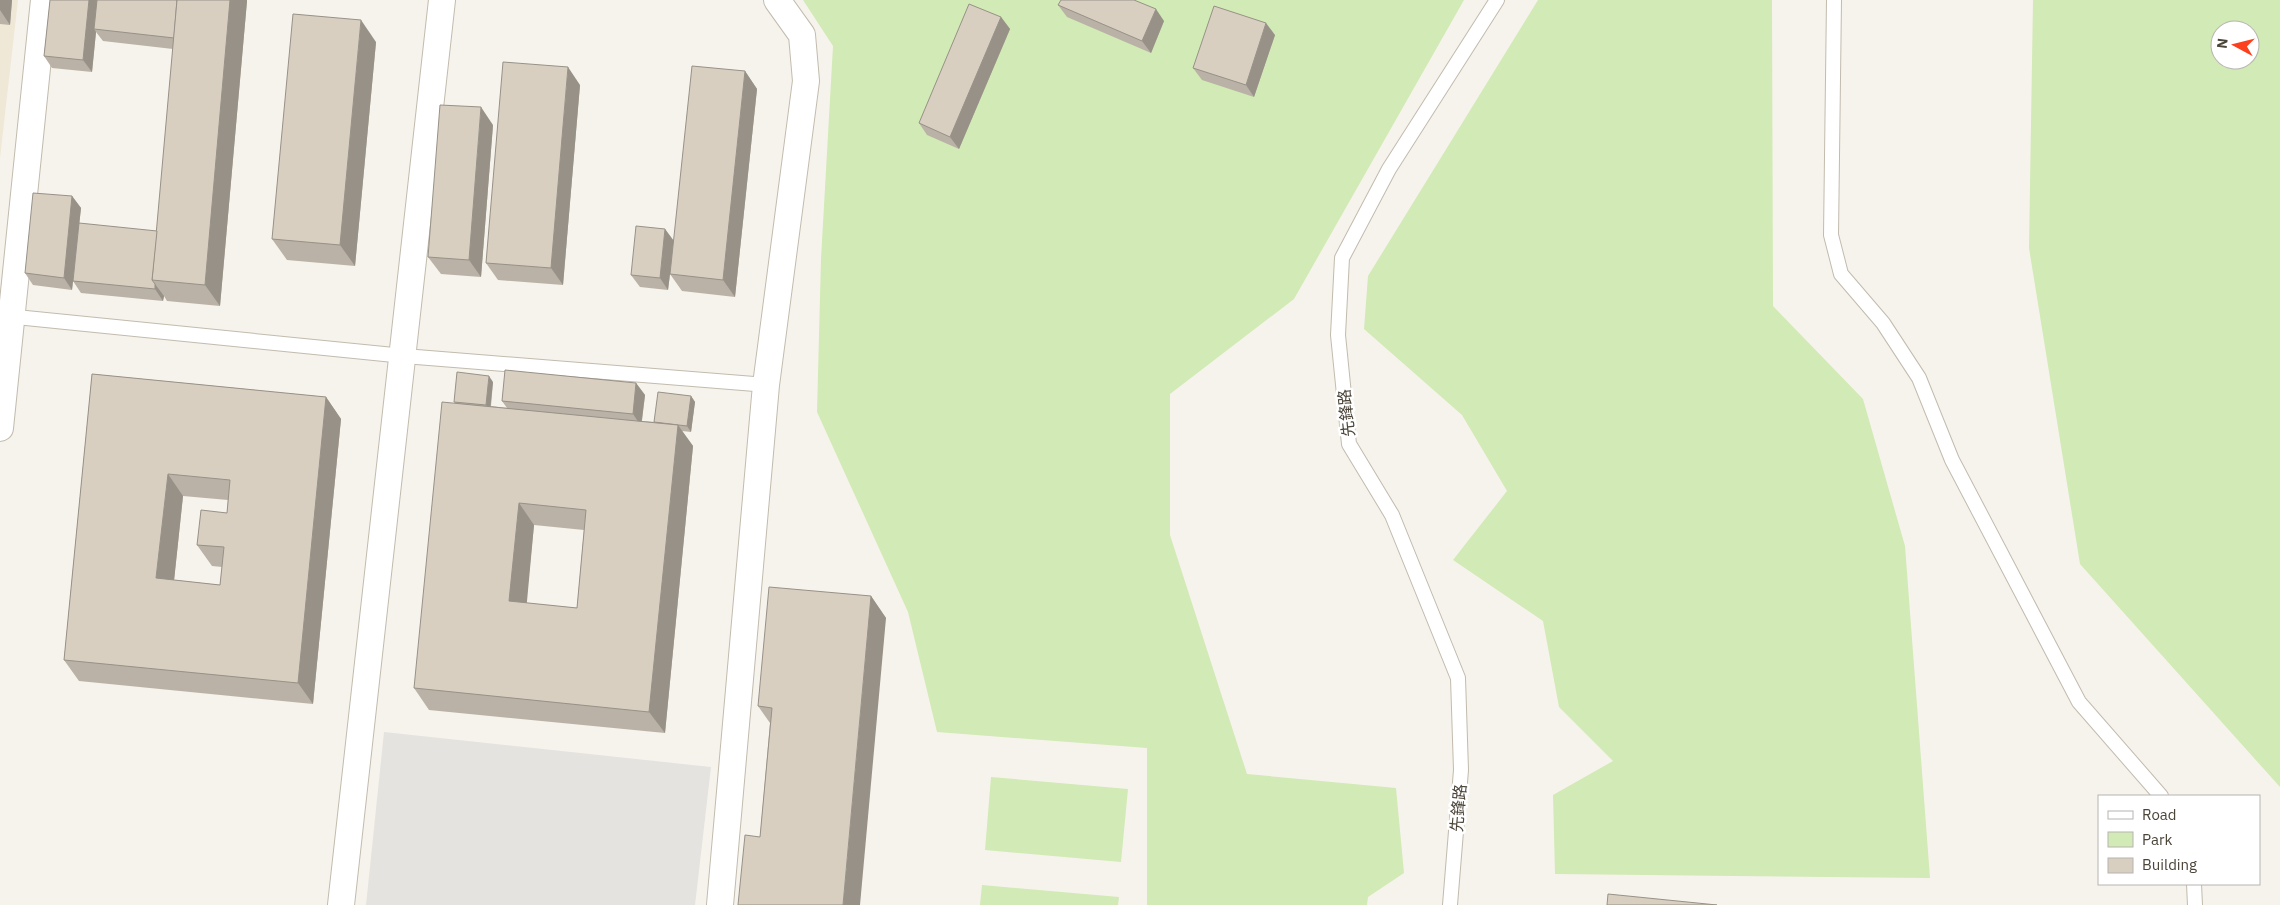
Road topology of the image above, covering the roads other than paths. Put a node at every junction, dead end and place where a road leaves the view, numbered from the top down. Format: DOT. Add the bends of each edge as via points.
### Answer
graph roads {
  1 [pos="44,0"];
  2 [pos="442,0"];
  3 [pos="777,0"];
  4 [pos="1497,0"];
  5 [pos="1834,0"];
  6 [pos="6,316"];
  7 [pos="404,356"];
  8 [pos="766,385"];
  9 [pos="0,428"];
  10 [pos="2160,795"];
  11 [pos="2194,885"];
  12 [pos="341,905"];
  13 [pos="720,905"];
  14 [pos="1450,905"];
  15 [pos="2195,905"];
  1 -- 6 [label="street"];
  2 -- 7 [label="street"];
  3 -- 8 [label="street" via="802,36 806,81"];
  4 -- 14 [label="lane, 先鋒路" via="1389,169 1342,258 1341,277 1338,335 1348,444 1392,515 1458,678 1461,770"];
  5 -- 10 [label="lane" via="1831,235 1841,274 1883,323 1918,378 1952,460 2079,702"];
  6 -- 7 [label="lane"];
  6 -- 9 [label="street"];
  7 -- 8 [label="lane"];
  7 -- 12 [label="street"];
  8 -- 13 [label="street"];
  11 -- 15 [label="lane"];
}
